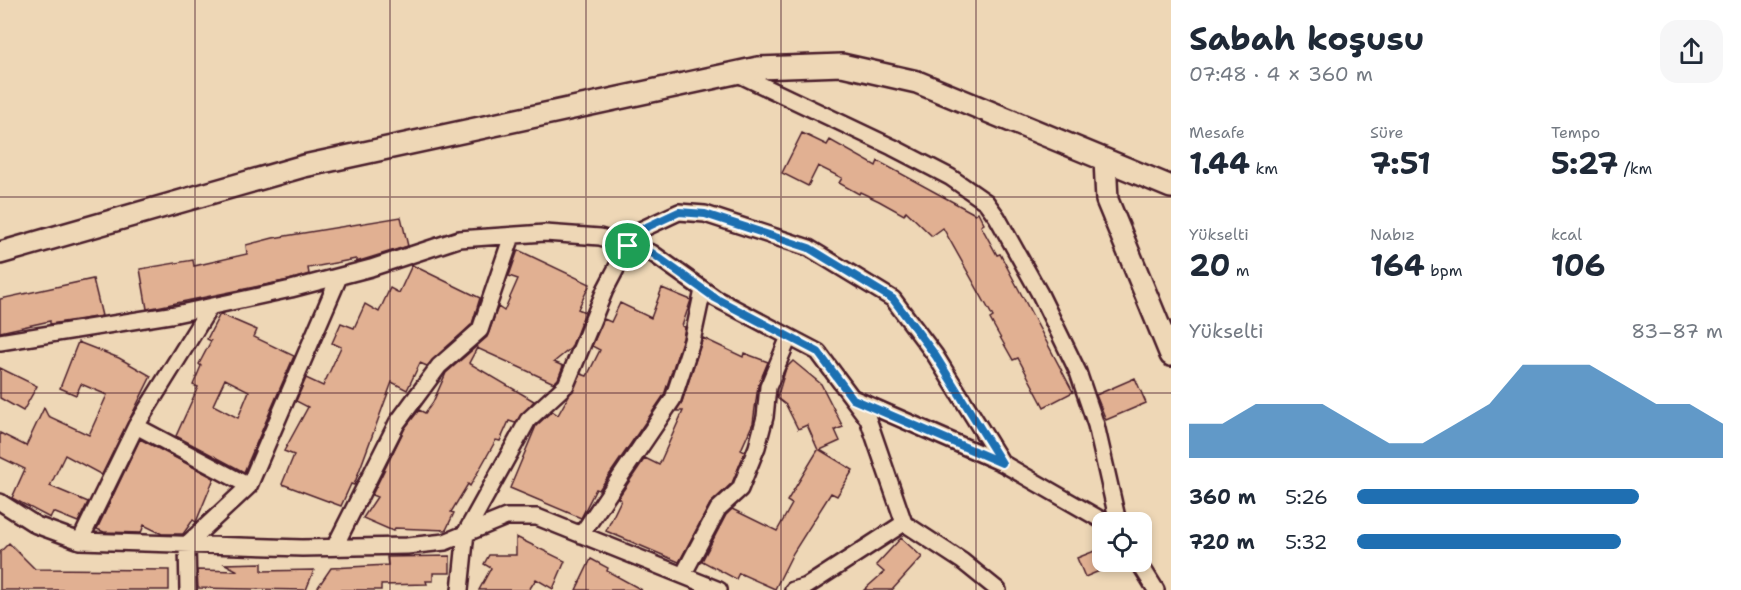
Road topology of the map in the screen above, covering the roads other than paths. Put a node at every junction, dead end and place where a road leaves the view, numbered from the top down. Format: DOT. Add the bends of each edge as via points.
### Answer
graph roads {
  1 [pos="736,72"];
  2 [pos="1105,160"];
  3 [pos="1171,187"];
  4 [pos="512,236"];
  5 [pos="628,246"];
  6 [pos="0,254"];
  7 [pos="339,277"];
  8 [pos="703,290"];
  9 [pos="210,307"];
  10 [pos="789,338"];
  11 [pos="0,342"];
  12 [pos="1171,356"];
  13 [pos="853,399"];
  14 [pos="136,426"];
  15 [pos="1002,463"];
  16 [pos="249,486"];
  17 [pos="0,502"];
  18 [pos="1116,512"];
  19 [pos="1092,515"];
  20 [pos="904,522"];
  21 [pos="466,532"];
  22 [pos="582,535"];
  23 [pos="80,541"];
  24 [pos="187,544"];
  25 [pos="335,546"];
  26 [pos="1145,572"];
  27 [pos="683,575"];
  28 [pos="713,589"];
  29 [pos="805,589"];
  30 [pos="188,590"];
  31 [pos="460,590"];
  32 [pos="998,590"];
  33 [pos="1156,590"];
  1 -- 2 [label="main road" via="842,64 917,82"];
  1 -- 6 [label="main road" via="304,166"];
  1 -- 18 [label="street" via="902,152 950,177 986,202 1040,294 1078,372 1096,425"];
  2 -- 3 [label="main road"];
  2 -- 12 [label="main road" via="1107,200"];
  4 -- 5 [label="street" via="545,233 600,237"];
  4 -- 7 [label="street" via="459,239"];
  4 -- 25 [label="street" via="480,330 439,366 397,423"];
  5 -- 8 [label="street" via="652,253"];
  5 -- 15 [label="street" via="638,231 679,212 705,214 809,248 893,299 935,355"];
  5 -- 21 [label="street" via="605,290 566,385 528,420"];
  7 -- 9 [label="street"];
  7 -- 16 [label="street"];
  8 -- 10 [label="street"];
  8 -- 22 [label="street" via="673,399"];
  9 -- 11 [label="street"];
  9 -- 14 [label="street"];
  10 -- 13 [label="street" via="818,352"];
  10 -- 27 [label="street" via="768,387 757,447 740,489 718,509"];
  13 -- 15 [label="street"];
  13 -- 20 [label="street" via="868,418"];
  14 -- 16 [label="street"];
  14 -- 23 [label="street"];
  15 -- 19 [label="street"];
  16 -- 24 [label="street"];
  17 -- 23 [label="street" via="36,525"];
  20 -- 29 [label="street"];
  20 -- 32 [label="street"];
  21 -- 22 [label="street" via="506,517 537,517"];
  21 -- 25 [label="street" via="445,542"];
  21 -- 31 [label="street"];
  22 -- 27 [label="street"];
  23 -- 24 [label="street"];
  24 -- 25 [label="street"];
  24 -- 30 [label="street"];
  26 -- 33 [label="street"];
  27 -- 28 [label="street"];
}
